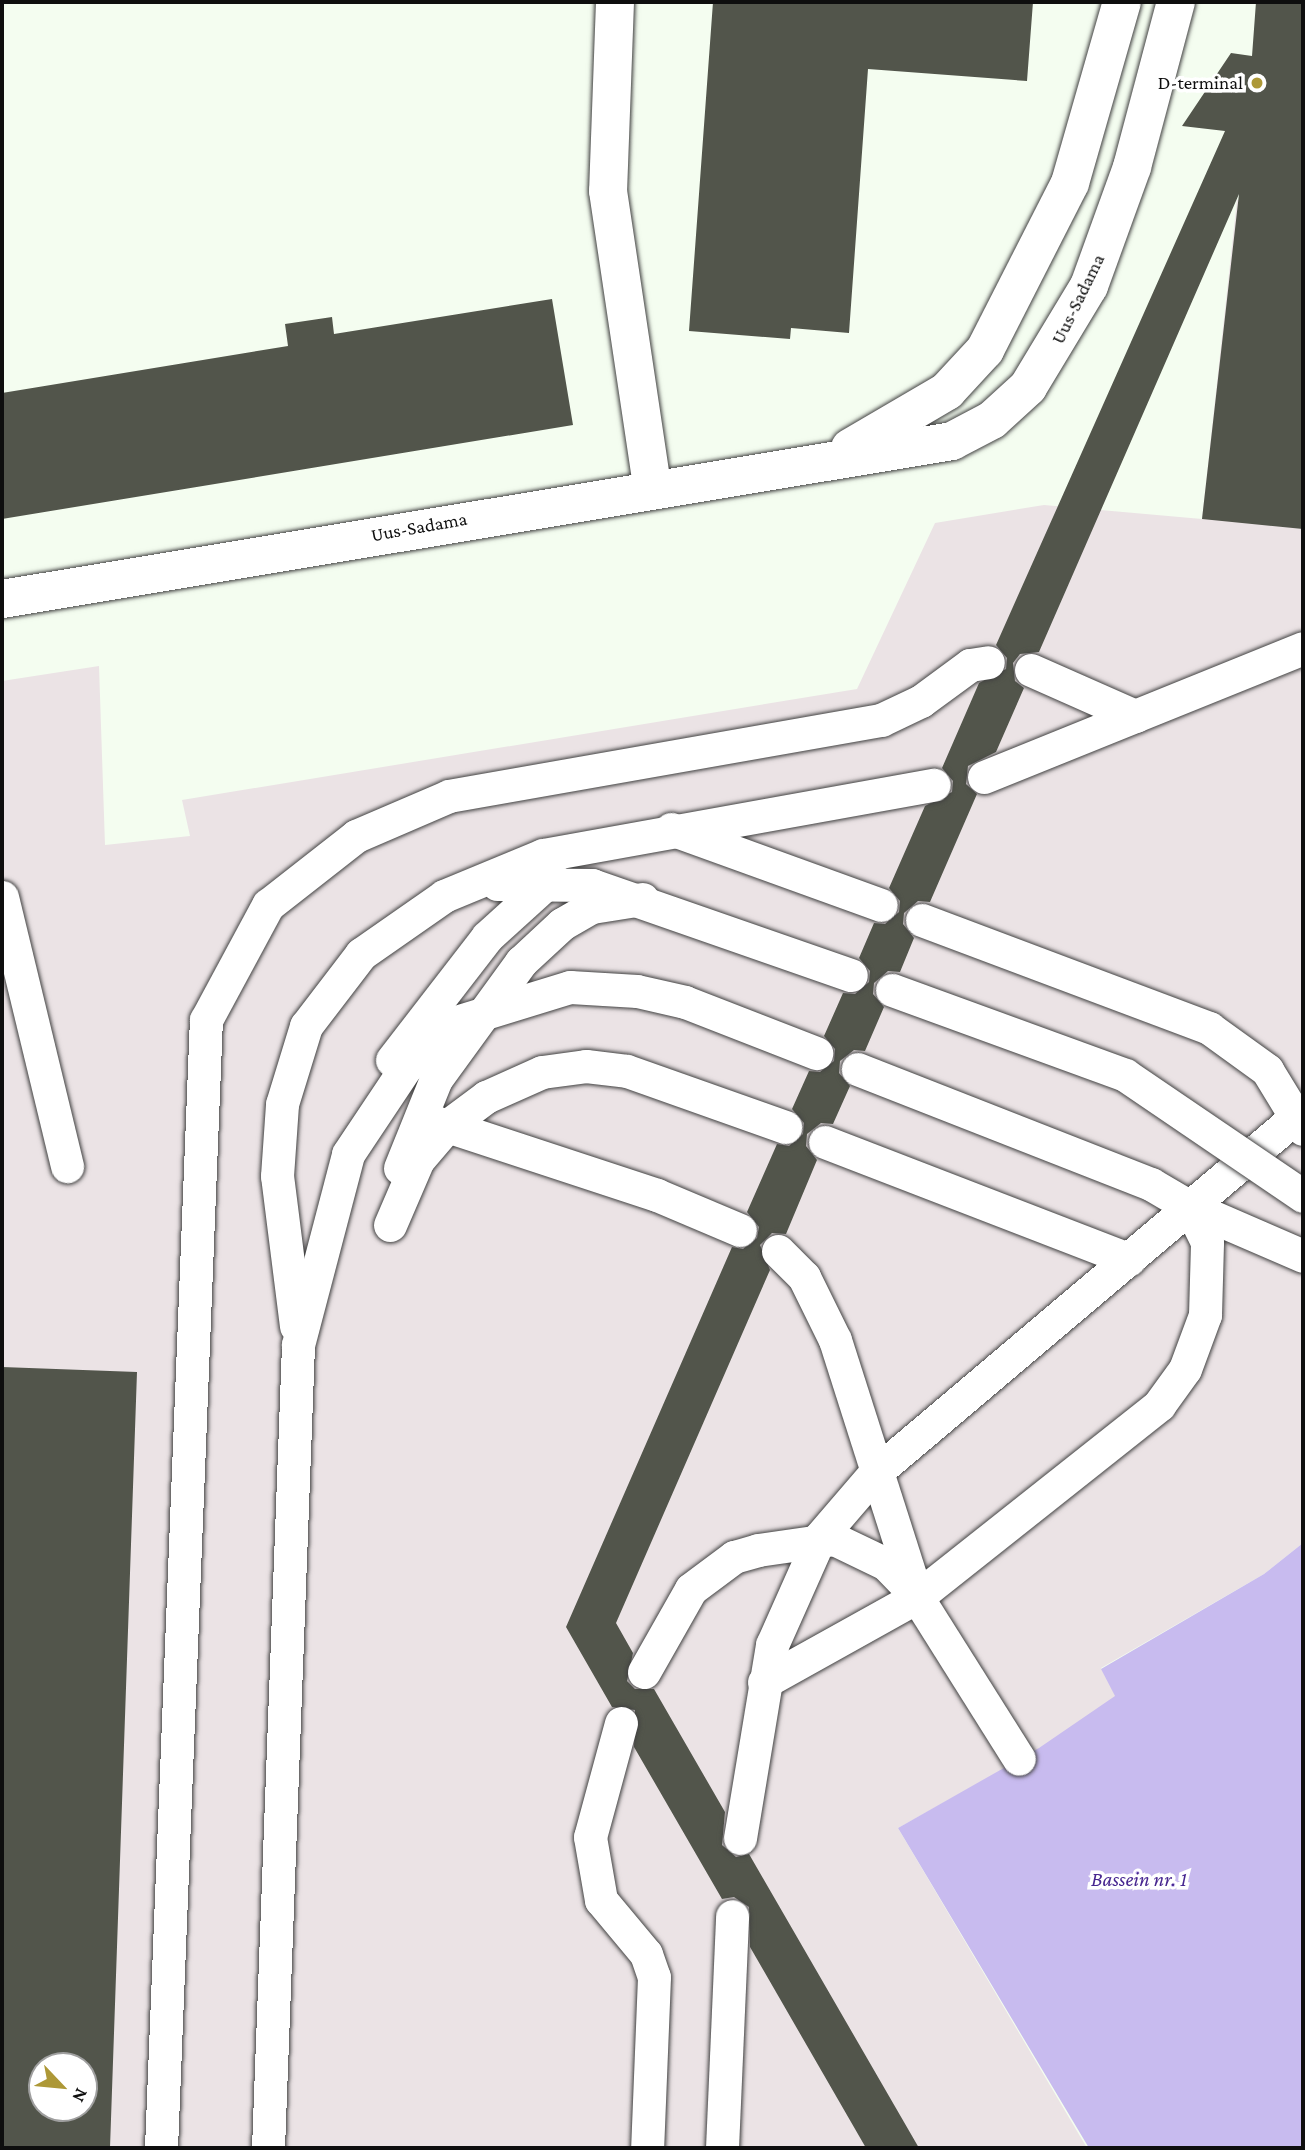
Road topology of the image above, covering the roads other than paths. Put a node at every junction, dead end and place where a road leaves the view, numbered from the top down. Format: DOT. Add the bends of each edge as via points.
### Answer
graph roads {
  1 [pos="615,2"];
  2 [pos="1122,2"];
  3 [pos="1176,2"];
  4 [pos="836,456"];
  5 [pos="652,487"];
  6 [pos="2,599"];
  7 [pos="1303,648"];
  8 [pos="988,662"];
  9 [pos="1031,670"];
  10 [pos="1135,716"];
  11 [pos="984,777"];
  12 [pos="934,785"];
  13 [pos="669,829"];
  14 [pos="609,840"];
  15 [pos="548,881"];
  16 [pos="444,896"];
  17 [pos="2,897"];
  18 [pos="642,898"];
  19 [pos="881,905"];
  20 [pos="922,920"];
  21 [pos="851,975"];
  22 [pos="892,990"];
  23 [pos="480,1011"];
  24 [pos="816,1053"];
  25 [pos="858,1069"];
  26 [pos="1301,1119"];
  27 [pos="433,1122"];
  28 [pos="785,1126"];
  29 [pos="825,1142"];
  30 [pos="348,1154"];
  31 [pos="66,1166"];
  32 [pos="1303,1196"];
  33 [pos="1190,1207"];
  34 [pos="390,1225"];
  35 [pos="740,1230"];
  36 [pos="778,1251"];
  37 [pos="1303,1256"];
  38 [pos="1129,1259"];
  39 [pos="298,1345"];
  40 [pos="875,1474"];
  41 [pos="820,1537"];
  42 [pos="918,1597"];
  43 [pos="644,1672"];
  44 [pos="764,1682"];
  45 [pos="621,1723"];
  46 [pos="1019,1759"];
  47 [pos="740,1838"];
  48 [pos="732,1916"];
  49 [pos="161,2148"];
  50 [pos="268,2148"];
  51 [pos="647,2148"];
  52 [pos="722,2148"];
  1 -- 5 [label="street" via="608,191"];
  2 -- 4 [label="street, Uus-Sadama" via="1070,183 985,350 947,391"];
  3 -- 4 [label="street, Uus-Sadama" via="1132,167 1089,286 1028,387 992,420 952,441"];
  4 -- 5 [label="street, Uus-Sadama"];
  5 -- 6 [label="street, Uus-Sadama"];
  7 -- 10 [label="lane"];
  8 -- 49 [label="lane" via="970,665 921,701 881,720 516,780 424,805 338,847 268,905 206,1020"];
  9 -- 10 [label="lane"];
  10 -- 11 [label="lane"];
  12 -- 13 [label="lane"];
  13 -- 14 [label="lane"];
  13 -- 19 [label="lane"];
  14 -- 15 [label="lane"];
  14 -- 16 [label="lane" via="543,855"];
  15 -- 16 [label="lane"];
  15 -- 18 [label="lane"];
  15 -- 30 [label="lane" via="487,937 409,1035 374,1092"];
  16 -- 39 [label="lane" via="384,935 336,981 296,1051 282,1104 277,1176"];
  17 -- 31 [label="lane"];
  18 -- 21 [label="lane"];
  18 -- 23 [label="lane" via="613,900 562,924"];
  20 -- 26 [label="lane" via="1209,1028 1267,1070"];
  22 -- 32 [label="lane, bridge" via="1125,1075"];
  23 -- 24 [label="lane" via="570,987 637,991 685,1002"];
  23 -- 27 [label="lane"];
  23 -- 30 [label="lane" via="448,1028 406,1068"];
  25 -- 33 [label="lane" via="1151,1184"];
  26 -- 33 [label="lane"];
  27 -- 28 [label="lane" via="505,1087 586,1066 627,1071"];
  27 -- 30 [label="lane" via="401,1117"];
  27 -- 34 [label="lane" via="394,1187"];
  27 -- 35 [label="lane" via="657,1195"];
  29 -- 38 [label="lane"];
  30 -- 39 [label="lane"];
  33 -- 37 [label="lane"];
  33 -- 38 [label="lane"];
  33 -- 42 [label="lane" via="1207,1241 1205,1315 1174,1387"];
  36 -- 40 [label="lane" via="804,1278 823,1312"];
  38 -- 40 [label="lane"];
  39 -- 50 [label="lane"];
  40 -- 41 [label="lane"];
  40 -- 42 [label="lane"];
  41 -- 42 [label="lane" via="856,1546 886,1564"];
  41 -- 43 [label="lane" via="734,1557 711,1571 676,1607"];
  41 -- 44 [label="lane" via="785,1605"];
  42 -- 44 [label="lane"];
  42 -- 46 [label="lane"];
  44 -- 47 [label="lane"];
  45 -- 51 [label="lane" via="590,1837 601,1900 646,1954 654,1977"];
  48 -- 52 [label="lane"];
}
